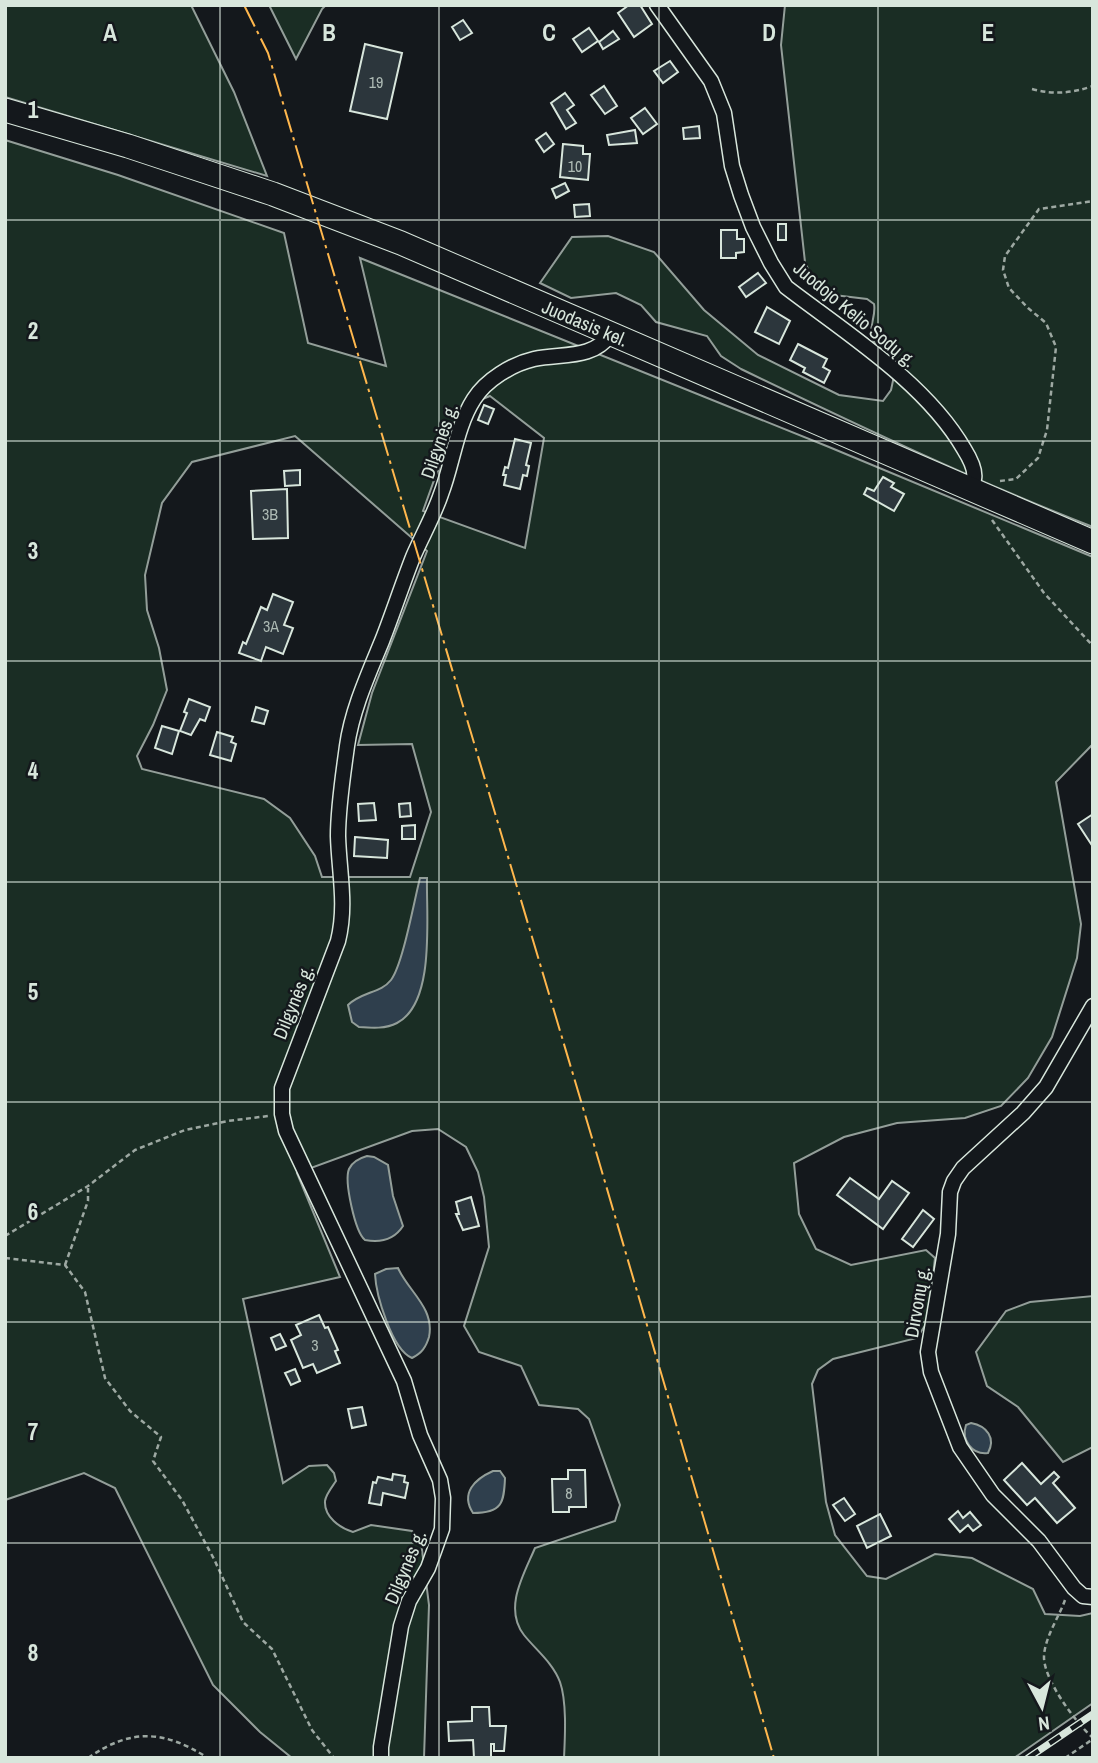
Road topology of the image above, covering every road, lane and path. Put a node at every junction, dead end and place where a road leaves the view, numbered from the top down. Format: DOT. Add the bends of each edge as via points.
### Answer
graph roads {
  1 [pos="657,5"];
  2 [pos="1093,86"];
  3 [pos="1032,89"];
  4 [pos="5,110"];
  5 [pos="1093,201"];
  6 [pos="611,334"];
  7 [pos="972,483"];
  8 [pos="988,515"];
  9 [pos="1093,542"];
  10 [pos="1093,646"];
  11 [pos="1093,1006"];
  12 [pos="282,1114"];
  13 [pos="88,1186"];
  14 [pos="5,1236"];
  15 [pos="5,1258"];
  16 [pos="65,1265"];
  17 [pos="1070,1583"];
  18 [pos="1093,1597"];
  19 [pos="1093,1739"];
  20 [pos="88,1758"];
  21 [pos="208,1758"];
  22 [pos="334,1758"];
  23 [pos="381,1758"];
  24 [pos="1066,1758"];
  1 -- 7 [label="street, Juodojo Kelio Sodų g." via="711,81 724,113 741,195 777,275 930,402 953,429 970,460"];
  2 -- 3 [label="path" via="1073,92"];
  4 -- 6 [label="main road, Juodasis kel." via="273,194 401,243"];
  5 -- 7 [label="path" via="1040,209 1005,256 1003,270 1009,288 1046,323 1056,347 1047,430 1038,458 1016,479"];
  6 -- 7 [label="main road, Juodasis kel."];
  6 -- 12 [label="street, Dilgynės g." via="590,352 532,360 507,370 486,383 465,415 441,495 361,692 347,744 338,836 342,922 285,1077"];
  7 -- 9 [label="main road, Juodasis kel."];
  8 -- 10 [label="path" via="1044,593"];
  11 -- 17 [label="street, Dirvonų g." via="1046,1087 954,1181 928,1352 935,1384 960,1447 993,1495 1039,1541"];
  12 -- 13 [label="path" via="185,1130 135,1150"];
  12 -- 23 [label="street, Dilgynės g." via="293,1149 404,1381 443,1498 442,1529 401,1626"];
  13 -- 14 [label="path"];
  13 -- 16 [label="path" via="88,1201"];
  15 -- 16 [label="path"];
  16 -- 22 [label="path" via="85,1292 105,1378 130,1410 161,1437 153,1461 182,1500 243,1622 272,1649 312,1730"];
  17 -- 18 [label="street, Dirvonų g." via="1083,1596"];
  17 -- 19 [label="path" via="1044,1656 1062,1702"];
  19 -- 24 [label="path"];
  20 -- 21 [label="path" via="143,1734 192,1748"];
}
